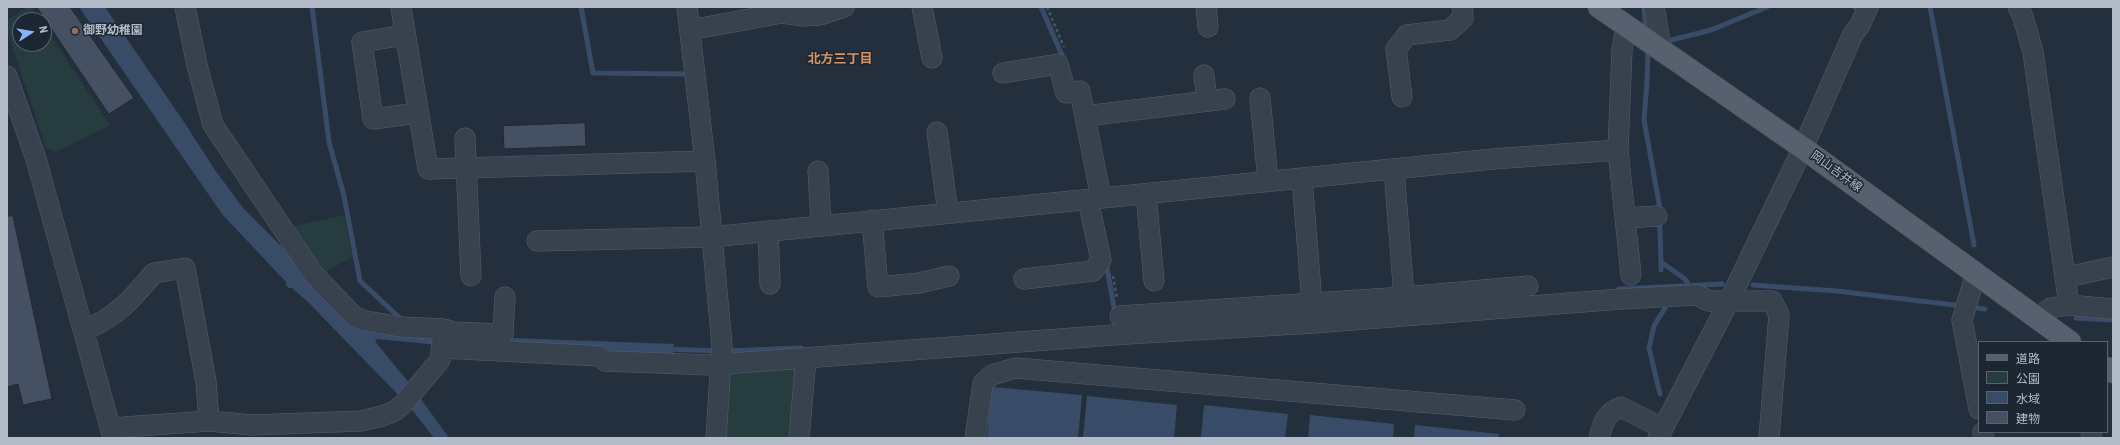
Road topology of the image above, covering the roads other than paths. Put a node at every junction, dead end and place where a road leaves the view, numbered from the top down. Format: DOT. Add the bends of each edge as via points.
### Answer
graph roads {
  1 [pos="186,7"];
  2 [pos="687,7"];
  3 [pos="844,7"];
  4 [pos="922,7"];
  5 [pos="1206,7"];
  6 [pos="1462,7"];
  7 [pos="1599,7"];
  8 [pos="1654,7"];
  9 [pos="2018,7"];
  10 [pos="401,8"];
  11 [pos="819,11"];
  12 [pos="1866,12"];
  13 [pos="1208,27"];
  14 [pos="690,30"];
  15 [pos="1632,31"];
  16 [pos="405,35"];
  17 [pos="1660,46"];
  18 [pos="932,58"];
  19 [pos="1003,73"];
  20 [pos="1204,75"];
  21 [pos="7,76"];
  22 [pos="1402,97"];
  23 [pos="1260,98"];
  24 [pos="418,112"];
  25 [pos="1085,116"];
  26 [pos="937,132"];
  27 [pos="465,138"];
  28 [pos="1803,148"];
  29 [pos="1618,150"];
  30 [pos="700,161"];
  31 [pos="467,168"];
  32 [pos="1394,169"];
  33 [pos="818,170"];
  34 [pos="1302,178"];
  35 [pos="1268,182"];
  36 [pos="1146,194"];
  37 [pos="1095,199"];
  38 [pos="948,213"];
  39 [pos="1657,216"];
  40 [pos="1625,218"];
  41 [pos="872,220"];
  42 [pos="821,225"];
  43 [pos="768,230"];
  44 [pos="707,237"];
  45 [pos="537,241"];
  46 [pos="2113,267"];
  47 [pos="1976,274"];
  48 [pos="1631,275"];
  49 [pos="471,276"];
  50 [pos="949,276"];
  51 [pos="2067,277"];
  52 [pos="1024,279"];
  53 [pos="1154,281"];
  54 [pos="770,284"];
  55 [pos="1528,286"];
  56 [pos="505,297"];
  57 [pos="1404,297"];
  58 [pos="1729,301"];
  59 [pos="1312,304"];
  60 [pos="2069,305"];
  61 [pos="2113,309"];
  62 [pos="1120,316"];
  63 [pos="2037,317"];
  64 [pos="1164,323"];
  65 [pos="84,330"];
  66 [pos="443,339"];
  67 [pos="2069,341"];
  68 [pos="722,355"];
  69 [pos="806,358"];
  70 [pos="1978,404"];
  71 [pos="1515,410"];
  72 [pos="209,421"];
  73 [pos="355,429"];
  74 [pos="1660,433"];
  75 [pos="112,434"];
  76 [pos="716,438"];
  77 [pos="799,438"];
  78 [pos="975,438"];
  79 [pos="1599,438"];
  80 [pos="1769,438"];
  1 -- 66 [label="street" via="197,65 213,125 314,275 355,317"];
  2 -- 14 [label="street"];
  3 -- 11 [label="street"];
  4 -- 18 [label="street"];
  5 -- 13 [label="street"];
  6 -- 22 [label="street" via="1464,18 1450,30 1407,35 1396,49"];
  7 -- 15 [label="main road, 岡山吉井線"];
  8 -- 17 [label="street"];
  9 -- 51 [label="street" via="2033,52"];
  10 -- 16 [label="street"];
  11 -- 14 [label="street" via="804,16 782,13"];
  12 -- 28 [label="street" via="1853,34"];
  14 -- 30 [label="street"];
  15 -- 17 [label="main road, 岡山吉井線"];
  15 -- 29 [label="street" via="1622,50"];
  16 -- 24 [label="street"];
  16 -- 24 [label="street" via="362,42 373,119"];
  17 -- 28 [label="main road, 岡山吉井線"];
  19 -- 25 [label="street" via="1058,64 1066,93 1080,91"];
  20 -- 25 [label="street" via="1216,100"];
  21 -- 65 [label="street" via="36,159"];
  23 -- 35 [label="street"];
  24 -- 31 [label="street" via="428,169"];
  25 -- 37 [label="street"];
  26 -- 38 [label="street"];
  27 -- 31 [label="street"];
  28 -- 47 [label="main road, 岡山吉井線"];
  28 -- 58 [label="street"];
  29 -- 32 [label="street"];
  29 -- 40 [label="street"];
  30 -- 31 [label="street"];
  30 -- 44 [label="street"];
  31 -- 49 [label="street"];
  32 -- 34 [label="street"];
  32 -- 57 [label="street"];
  33 -- 42 [label="street"];
  34 -- 35 [label="street"];
  34 -- 59 [label="street"];
  35 -- 36 [label="street"];
  36 -- 37 [label="street"];
  36 -- 53 [label="street"];
  37 -- 38 [label="street"];
  37 -- 52 [label="street" via="1101,260 1093,271"];
  38 -- 41 [label="street"];
  39 -- 40 [label="street"];
  40 -- 48 [label="street"];
  41 -- 42 [label="street"];
  41 -- 50 [label="street" via="878,286"];
  42 -- 43 [label="street"];
  43 -- 44 [label="street"];
  43 -- 54 [label="street"];
  44 -- 45 [label="street"];
  44 -- 68 [label="street"];
  46 -- 51 [label="street"];
  47 -- 63 [label="main road, 岡山吉井線"];
  47 -- 70 [label="street" via="1962,320"];
  51 -- 60 [label="street"];
  55 -- 57 [label="street"];
  56 -- 66 [label="street" via="503,334 453,332"];
  57 -- 59 [label="street"];
  58 -- 64 [label="street" via="1709,301 1697,295 1314,324"];
  58 -- 74 [label="street"];
  58 -- 80 [label="street" via="1772,301 1779,315"];
  59 -- 64 [label="street"];
  60 -- 61 [label="street"];
  60 -- 63 [label="street" via="2051,308"];
  62 -- 64 [label="street"];
  63 -- 67 [label="main road, 岡山吉井線"];
  64 -- 69 [label="street"];
  65 -- 72 [label="street" via="124,307 154,273 185,268 206,382"];
  65 -- 75 [label="street"];
  66 -- 68 [label="street" via="599,356 605,361 710,365"];
  66 -- 73 [label="street" via="440,360 411,397 394,411 361,421"];
  68 -- 69 [label="street"];
  68 -- 76 [label="street"];
  69 -- 77 [label="street"];
  71 -- 78 [label="street" via="1015,368 992,375 983,382"];
  72 -- 73 [label="street"];
  72 -- 75 [label="street" via="124,427"];
  74 -- 79 [label="street" via="1621,407 1610,411"];
}
